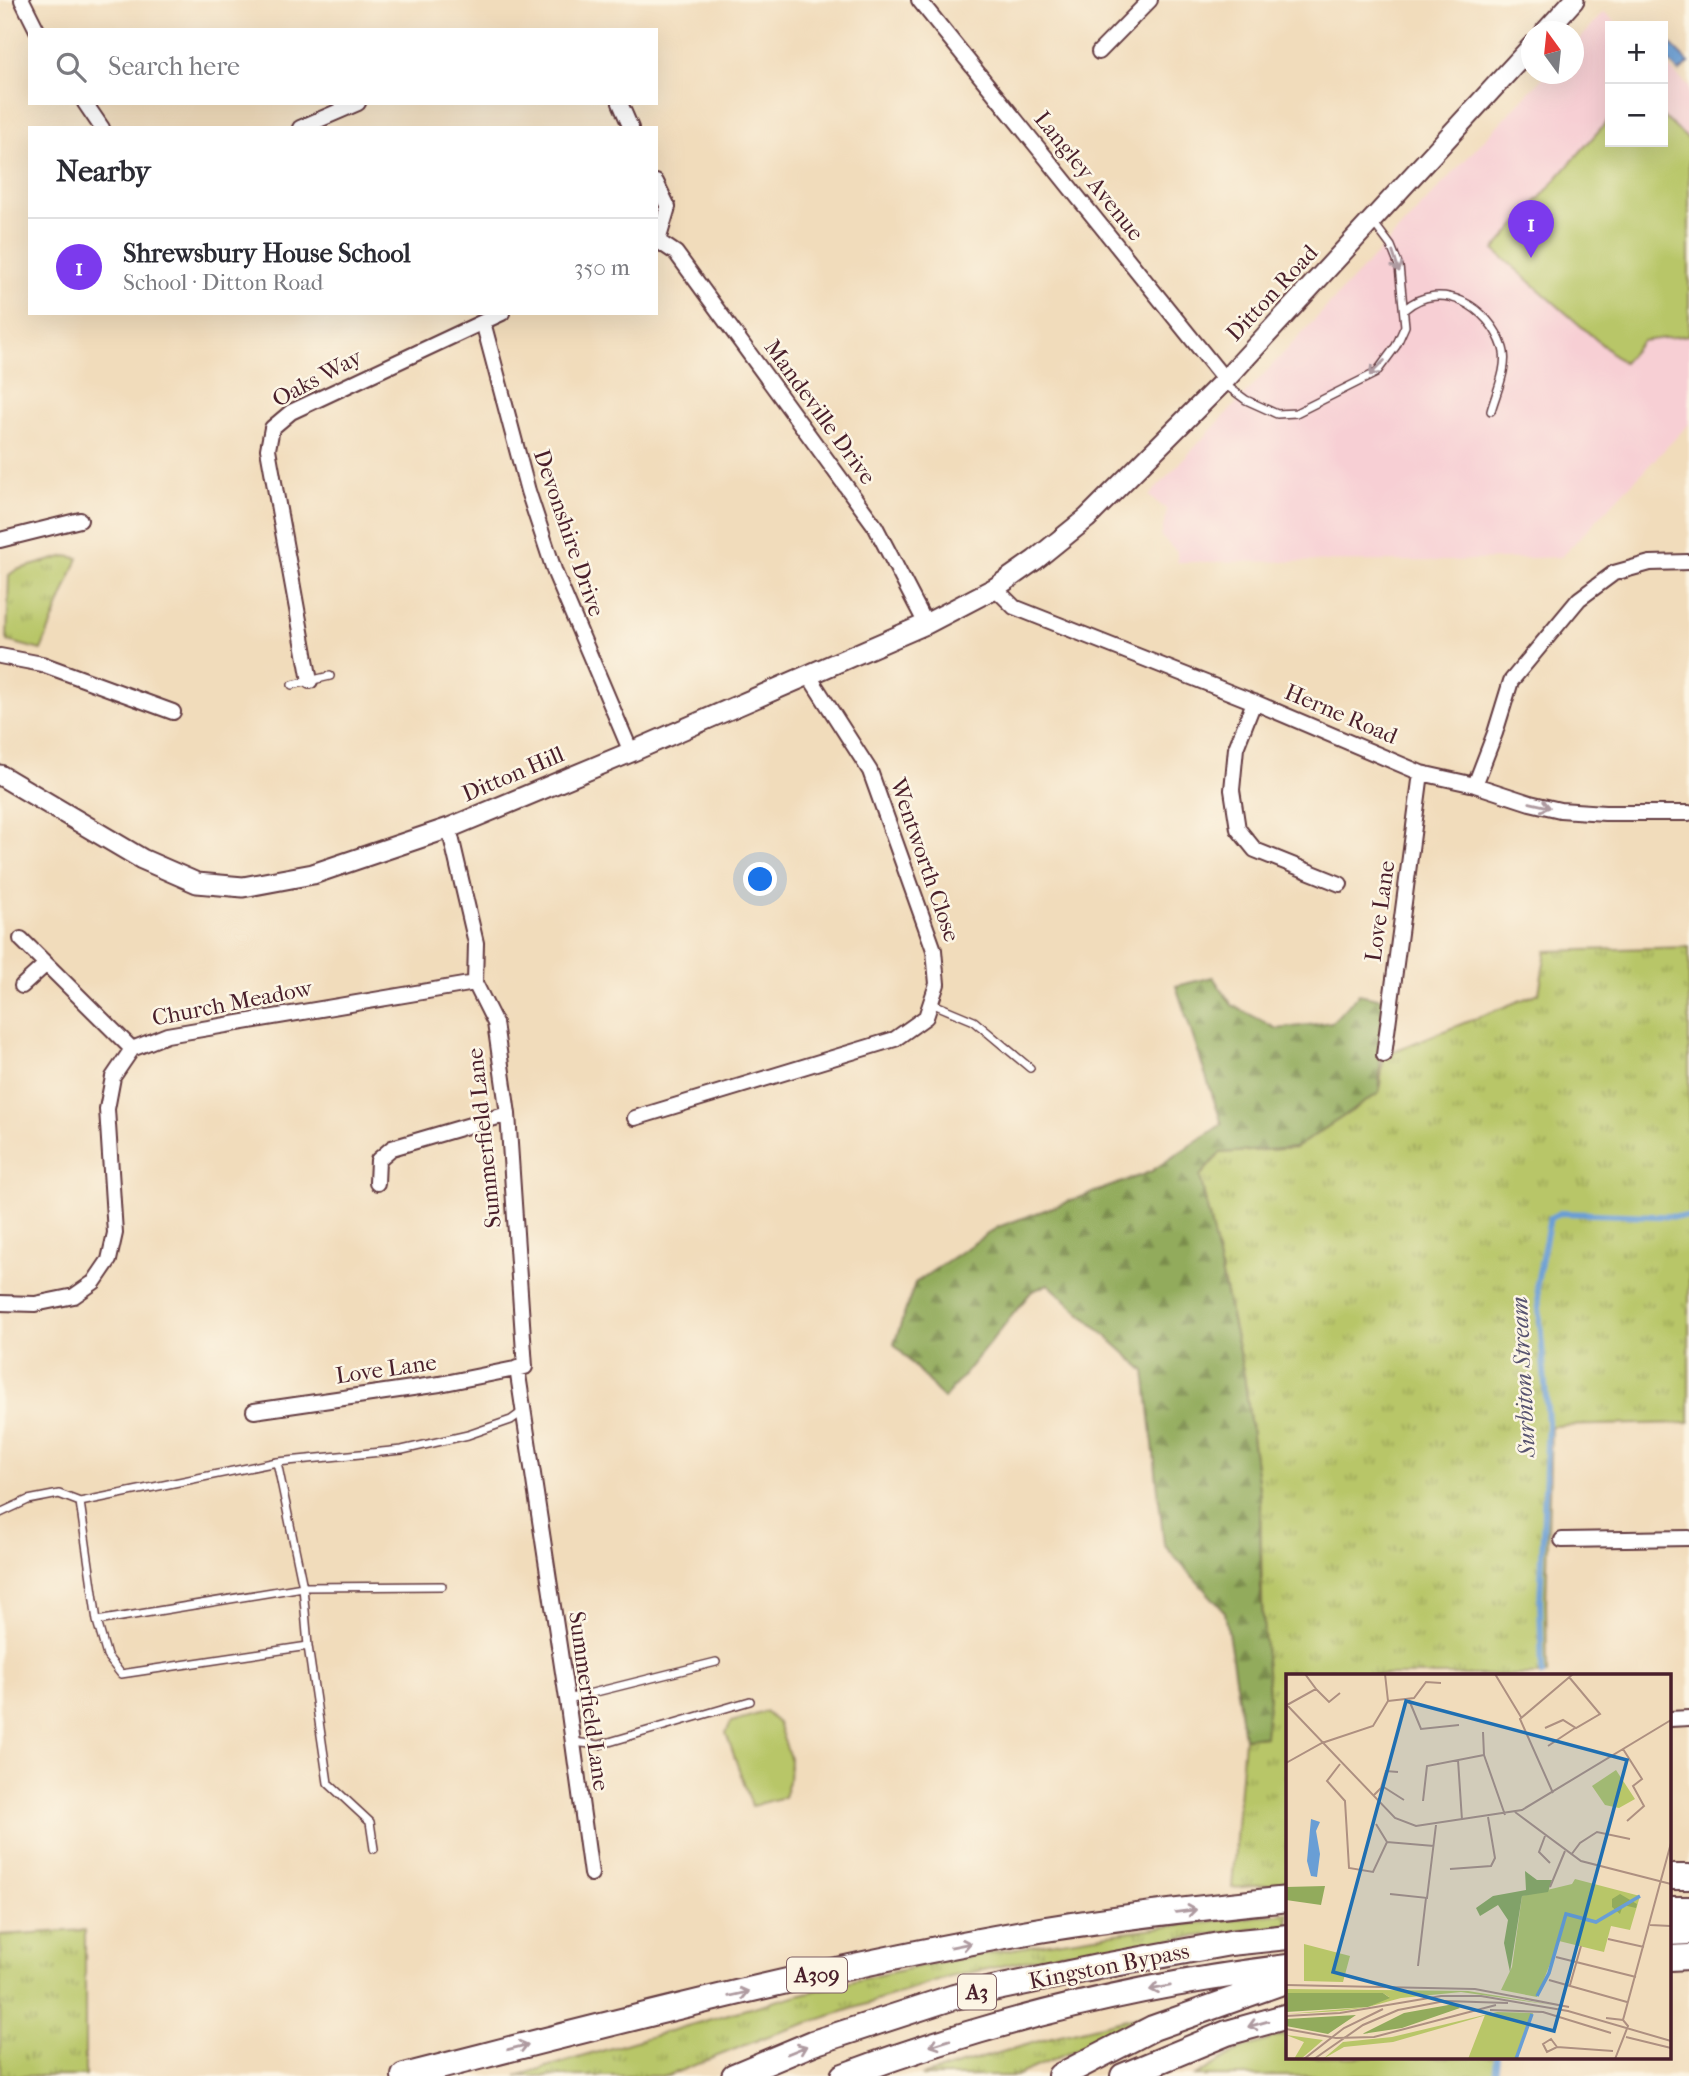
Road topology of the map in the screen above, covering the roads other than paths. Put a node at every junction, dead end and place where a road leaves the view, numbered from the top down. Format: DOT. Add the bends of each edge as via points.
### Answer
graph roads {
  1 [pos="22,0"];
  2 [pos="919,0"];
  3 [pos="1150,0"];
  4 [pos="1574,0"];
  5 [pos="1555,21"];
  6 [pos="36,28"];
  7 [pos="1099,52"];
  8 [pos="1521,57"];
  9 [pos="86,105"];
  10 [pos="353,105"];
  11 [pos="621,105"];
  12 [pos="101,126"];
  13 [pos="305,126"];
  14 [pos="630,126"];
  15 [pos="658,187"];
  16 [pos="1372,220"];
  17 [pos="658,238"];
  18 [pos="658,242"];
  19 [pos="1405,309"];
  20 [pos="498,315"];
  21 [pos="482,322"];
  22 [pos="1224,381"];
  23 [pos="1491,411"];
  24 [pos="80,520"];
  25 [pos="0,540"];
  26 [pos="1035,560"];
  27 [pos="1689,562"];
  28 [pos="995,587"];
  29 [pos="926,624"];
  30 [pos="0,656"];
  31 [pos="330,676"];
  32 [pos="808,676"];
  33 [pos="310,681"];
  34 [pos="292,685"];
  35 [pos="1254,702"];
  36 [pos="173,712"];
  37 [pos="631,752"];
  38 [pos="1422,773"];
  39 [pos="0,775"];
  40 [pos="1475,785"];
  41 [pos="1689,813"];
  42 [pos="449,828"];
  43 [pos="1340,884"];
  44 [pos="21,939"];
  45 [pos="46,964"];
  46 [pos="475,983"];
  47 [pos="22,986"];
  48 [pos="931,1002"];
  49 [pos="132,1049"];
  50 [pos="1384,1055"];
  51 [pos="1030,1069"];
  52 [pos="508,1114"];
  53 [pos="635,1118"];
  54 [pos="377,1183"];
  55 [pos="0,1303"];
  56 [pos="521,1368"];
  57 [pos="254,1411"];
  58 [pos="522,1412"];
  59 [pos="277,1462"];
  60 [pos="80,1502"];
  61 [pos="0,1513"];
  62 [pos="1689,1538"];
  63 [pos="1562,1540"];
  64 [pos="442,1586"];
  65 [pos="303,1587"];
  66 [pos="97,1621"];
  67 [pos="308,1646"];
  68 [pos="716,1662"];
  69 [pos="567,1699"];
  70 [pos="750,1701"];
  71 [pos="573,1742"];
  72 [pos="374,1849"];
  73 [pos="591,1874"];
  74 [pos="1286,1899"];
  75 [pos="1286,1937"];
  76 [pos="1286,1967"];
  77 [pos="1286,1981"];
  78 [pos="1286,2016"];
  79 [pos="404,2076"];
  80 [pos="734,2076"];
  81 [pos="843,2076"];
  82 [pos="1060,2076"];
  83 [pos="1123,2076"];
  1 -- 6 [label="street"];
  2 -- 22 [label="street, Langley Avenue"];
  3 -- 7 [label="street"];
  4 -- 5 [label="street"];
  8 -- 16 [label="street, Ditton Road"];
  9 -- 12 [label="street"];
  10 -- 13 [label="street"];
  11 -- 14 [label="street"];
  15 -- 17 [label="street" via="667,207"];
  16 -- 19 [label="lane, one-way" via="1399,266"];
  16 -- 22 [label="street, Ditton Road"];
  18 -- 29 [label="street, Mandeville Drive" via="676,253 875,526"];
  19 -- 22 [label="lane, one-way" via="1405,326 1396,346 1376,373 1296,413 1277,414 1246,400"];
  19 -- 23 [label="lane" via="1429,296 1444,297 1485,315 1503,347 1504,360"];
  20 -- 21 [label="street, Oaks Way"];
  21 -- 33 [label="street, Oaks Way" via="291,412 272,428 268,449"];
  21 -- 37 [label="street, Devonshire Drive" via="555,573"];
  22 -- 26 [label="street, Ditton Road" via="1087,518"];
  24 -- 25 [label="street"];
  26 -- 28 [label="street, Ditton Hill"];
  27 -- 40 [label="street" via="1650,563 1614,573 1579,599 1511,681"];
  28 -- 29 [label="street, Ditton Hill"];
  28 -- 35 [label="street, Herne Road" via="1014,607"];
  29 -- 32 [label="street, Ditton Hill"];
  30 -- 36 [label="street" via="42,664"];
  31 -- 33 [label="lane"];
  32 -- 37 [label="street, Ditton Hill"];
  32 -- 48 [label="street, Wentworth Close" via="870,771 934,950 937,984"];
  33 -- 34 [label="lane"];
  35 -- 38 [label="street, Herne Road"];
  35 -- 43 [label="street" via="1236,748 1232,790 1238,829 1255,850"];
  37 -- 42 [label="street, Ditton Hill"];
  38 -- 40 [label="street, Herne Road"];
  38 -- 50 [label="street, Love Lane"];
  39 -- 42 [label="street, Ditton Hill" via="142,859 197,883 243,887 313,874"];
  40 -- 41 [label="street, Herne Road, one-way" via="1560,810"];
  42 -- 46 [label="street, Summerfield Lane" via="476,943"];
  44 -- 45 [label="street"];
  45 -- 47 [label="street"];
  45 -- 49 [label="street"];
  46 -- 49 [label="street, Church Meadow" via="167,1035"];
  46 -- 52 [label="street, Summerfield Lane" via="495,1023"];
  48 -- 51 [label="lane" via="974,1021"];
  48 -- 53 [label="street" via="926,1017 895,1039"];
  49 -- 55 [label="street, Church Meadow" via="113,1077 107,1110 115,1233 109,1260 94,1282 74,1296 36,1304"];
  52 -- 54 [label="street" via="392,1147 378,1160"];
  52 -- 56 [label="street, Summerfield Lane"];
  56 -- 57 [label="street, Love Lane"];
  56 -- 58 [label="street, Summerfield Lane"];
  58 -- 59 [label="lane" via="468,1435 402,1450"];
  58 -- 69 [label="street, Summerfield Lane"];
  59 -- 60 [label="lane"];
  59 -- 65 [label="lane"];
  60 -- 61 [label="lane" via="60,1494 28,1500"];
  60 -- 66 [label="lane"];
  62 -- 63 [label="street"];
  64 -- 65 [label="lane"];
  65 -- 66 [label="lane"];
  65 -- 67 [label="lane"];
  66 -- 67 [label="lane" via="107,1656 121,1674"];
  67 -- 72 [label="lane" via="328,1783 370,1822"];
  68 -- 69 [label="lane"];
  69 -- 71 [label="street, Summerfield Lane"];
  70 -- 71 [label="lane" via="599,1745"];
  71 -- 73 [label="street, Summerfield Lane"];
  79 -- 74 [label="highway, A309, one-way" via="888,1959 1047,1929"];
  80 -- 75 [label="highway, Kingston Bypass / A3, one-way" via="813,2043 954,1997 1230,1943"];
  76 -- 81 [label="highway, A3, one-way" via="1084,2004 940,2043"];
  77 -- 82 [label="highway" via="1153,2028"];
  78 -- 83 [label="highway, one-way" via="1227,2033"];
}
